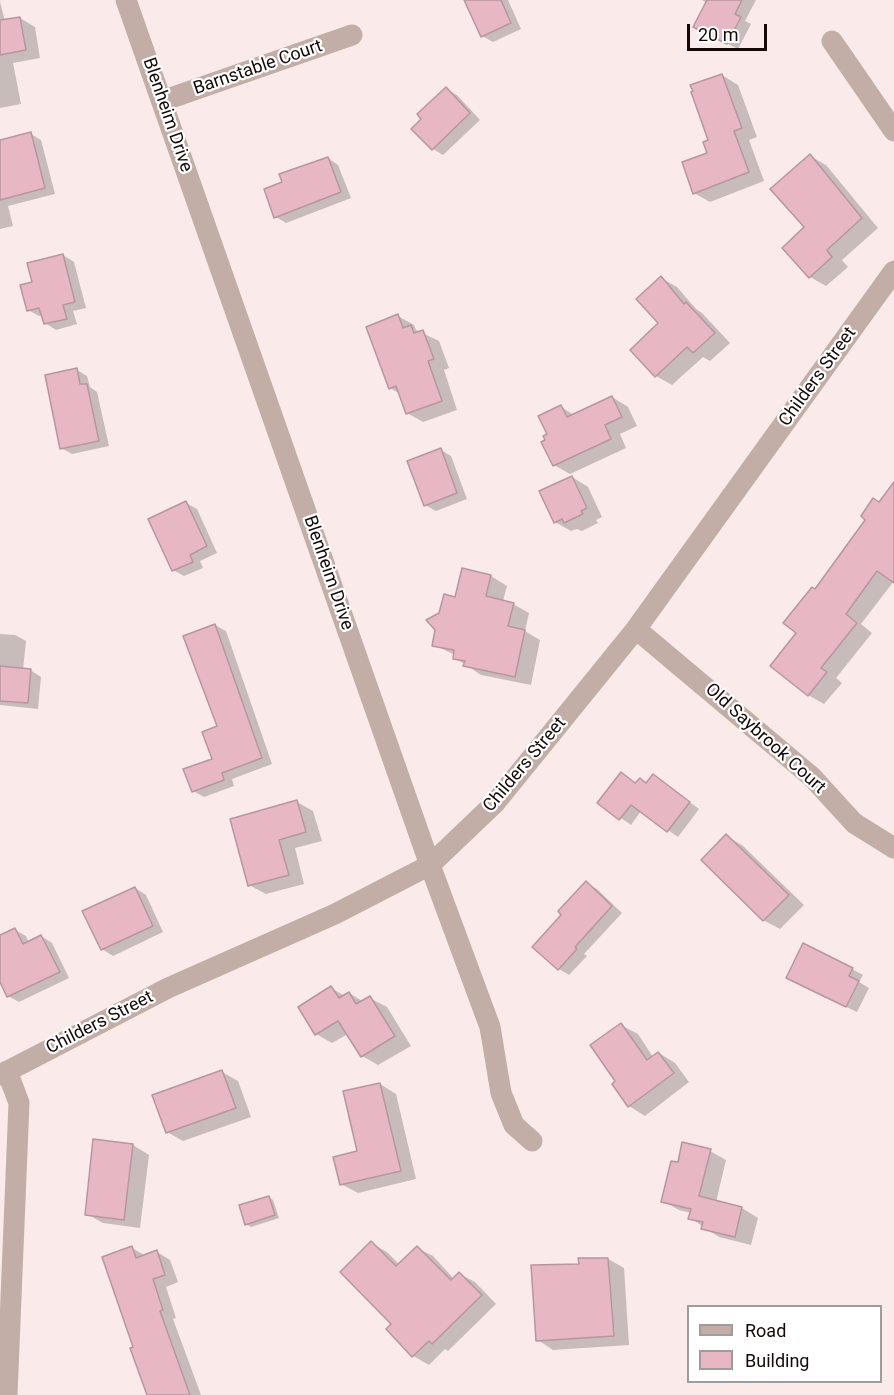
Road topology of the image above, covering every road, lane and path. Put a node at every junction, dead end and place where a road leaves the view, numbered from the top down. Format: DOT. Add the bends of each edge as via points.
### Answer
graph roads {
  1 [pos="126,0"];
  2 [pos="352,35"];
  3 [pos="832,41"];
  4 [pos="162,101"];
  5 [pos="894,131"];
  6 [pos="894,271"];
  7 [pos="636,629"];
  8 [pos="894,848"];
  9 [pos="430,865"];
  10 [pos="3,1073"];
  11 [pos="532,1141"];
  12 [pos="7,1395"];
  1 -- 4 [label="street, Blenheim Drive"];
  2 -- 4 [label="street, Barnstable Court"];
  3 -- 5 [label="street"];
  4 -- 9 [label="street, Blenheim Drive"];
  6 -- 7 [label="street, Childers Street"];
  7 -- 8 [label="street, Old Saybrook Court" via="812,777 854,823"];
  7 -- 9 [label="street, Childers Street" via="495,803"];
  9 -- 10 [label="street, Childers Street" via="334,914 168,988"];
  9 -- 11 [label="street, Blenheim Drive" via="490,1027 501,1093 514,1125"];
  10 -- 12 [label="street" via="19,1103"];
}
